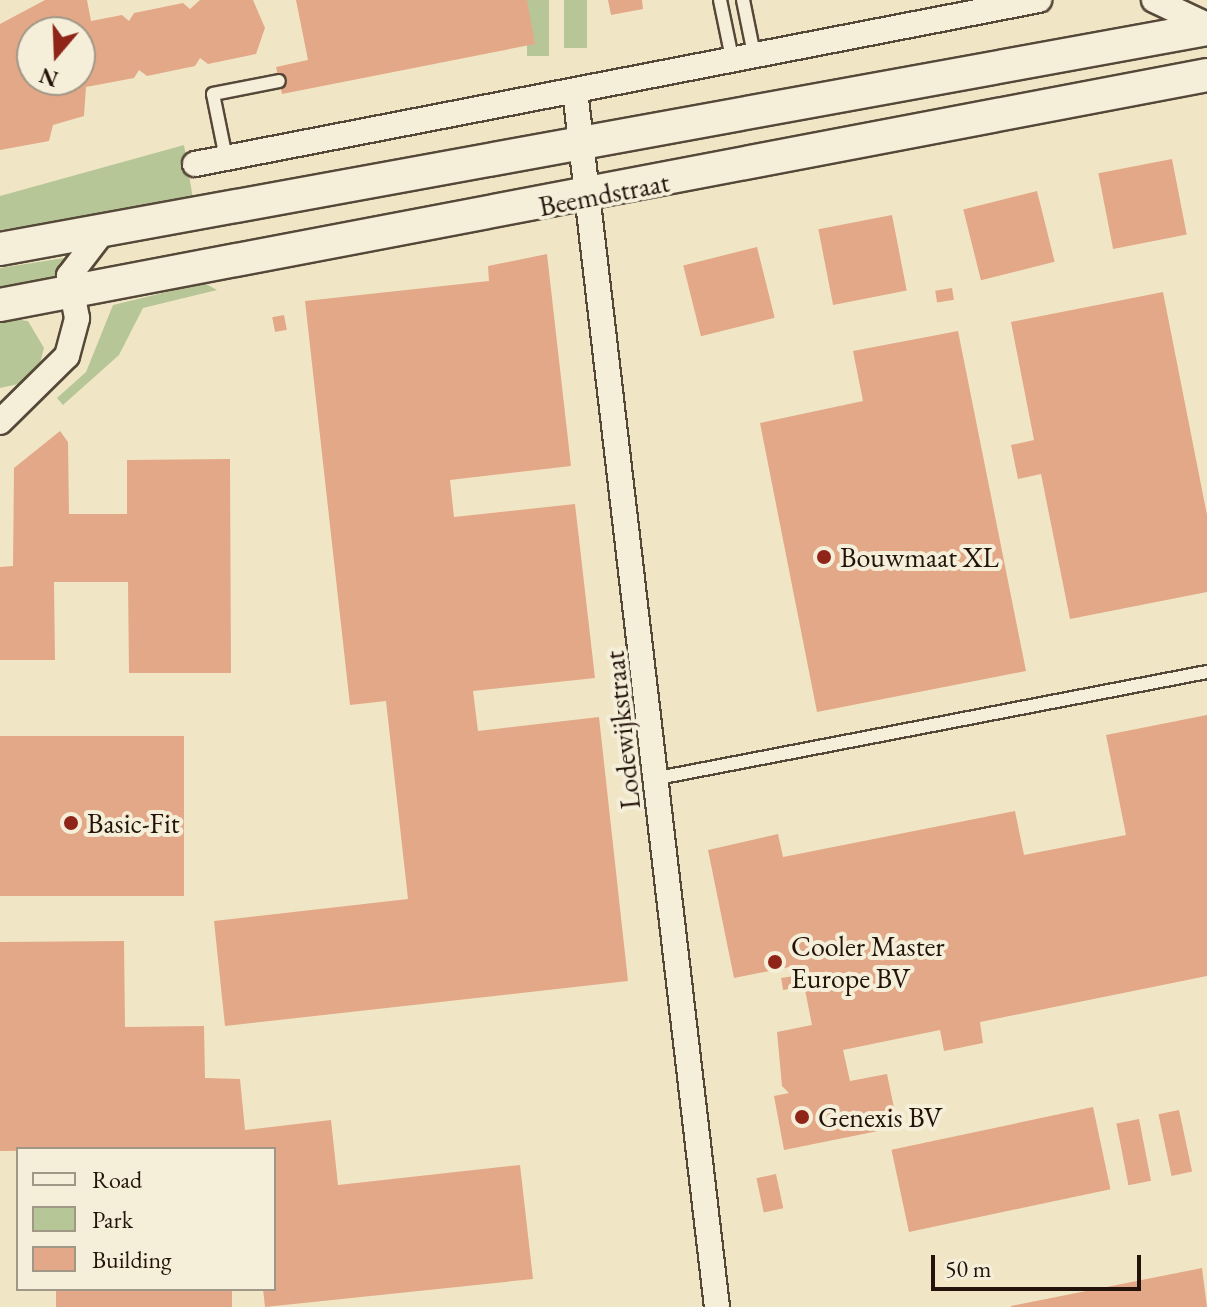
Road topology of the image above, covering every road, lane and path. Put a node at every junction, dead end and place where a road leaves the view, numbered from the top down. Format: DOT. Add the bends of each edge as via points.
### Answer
graph roads {
  1 [pos="720,0"];
  2 [pos="743,0"];
  3 [pos="1039,0"];
  4 [pos="1154,0"];
  5 [pos="1207,27"];
  6 [pos="743,56"];
  7 [pos="1207,75"];
  8 [pos="279,81"];
  9 [pos="575,91"];
  10 [pos="585,146"];
  11 [pos="226,158"];
  12 [pos="195,164"];
  13 [pos="592,196"];
  14 [pos="104,230"];
  15 [pos="0,249"];
  16 [pos="73,291"];
  17 [pos="0,305"];
  18 [pos="0,422"];
  19 [pos="1207,672"];
  20 [pos="658,778"];
  21 [pos="717,1307"];
  1 -- 6 [label="lane"];
  2 -- 6 [label="lane"];
  3 -- 6 [label="street"];
  4 -- 5 [label="street, Beemdstraat"];
  5 -- 10 [label="main road, Beemdstraat"];
  6 -- 9 [label="street"];
  7 -- 13 [label="main road, Beemdstraat"];
  8 -- 11 [label="lane" via="213,94"];
  9 -- 10 [label="street, Beemdstraat"];
  9 -- 11 [label="street"];
  10 -- 13 [label="street, Lodewijkstraat"];
  10 -- 14 [label="main road, Beemdstraat"];
  11 -- 12 [label="street"];
  13 -- 16 [label="main road, Beemdstraat"];
  13 -- 20 [label="street, Lodewijkstraat"];
  14 -- 15 [label="main road, Beemdstraat"];
  14 -- 16 [label="street" via="74,263"];
  16 -- 17 [label="main road, Beemdstraat"];
  16 -- 18 [label="street" via="77,318 67,356"];
  19 -- 20 [label="lane"];
  20 -- 21 [label="street, Lodewijkstraat"];
}
